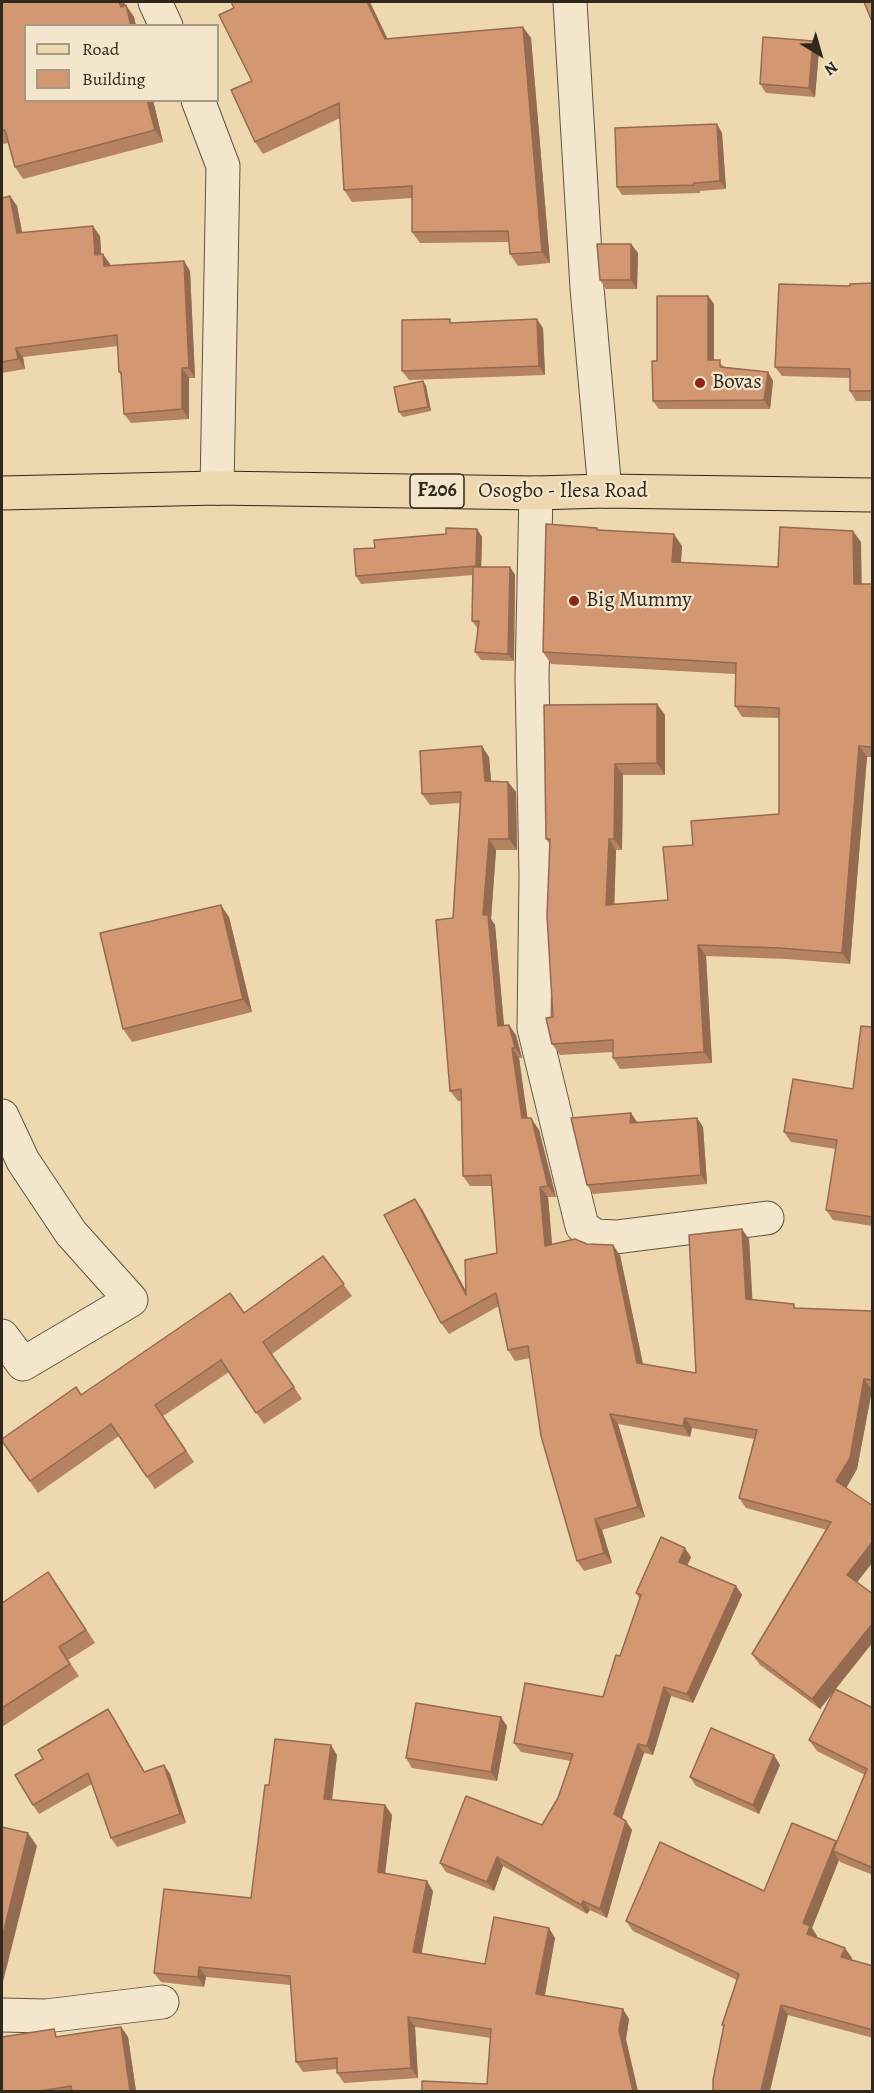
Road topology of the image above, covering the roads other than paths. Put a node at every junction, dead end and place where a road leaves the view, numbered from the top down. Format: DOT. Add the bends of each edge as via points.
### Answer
graph roads {
  1 [pos="155,2"];
  2 [pos="570,2"];
  3 [pos="165,24"];
  4 [pos="199,102"];
  5 [pos="217,488"];
  6 [pos="605,491"];
  7 [pos="536,493"];
  8 [pos="2,494"];
  9 [pos="873,495"];
  10 [pos="2,1116"];
  11 [pos="767,1218"];
  12 [pos="2,1336"];
  13 [pos="162,2002"];
  14 [pos="2,2015"];
  1 -- 3 [label="street"];
  2 -- 6 [label="street" via="587,288"];
  4 -- 5 [label="street" via="223,166"];
  5 -- 7 [label="main road, Osogbo - Ilesa Road / F206"];
  5 -- 8 [label="main road, Osogbo - Ilesa Road / F206"];
  6 -- 7 [label="main road, Osogbo - Ilesa Road / F206"];
  6 -- 9 [label="main road, Osogbo - Ilesa Road / F206"];
  7 -- 11 [label="street" via="532,678 534,1028 582,1226 595,1236 616,1237"];
  10 -- 12 [label="street" via="23,1161 71,1233 131,1300 23,1364"];
  13 -- 14 [label="street" via="46,2016"];
}
